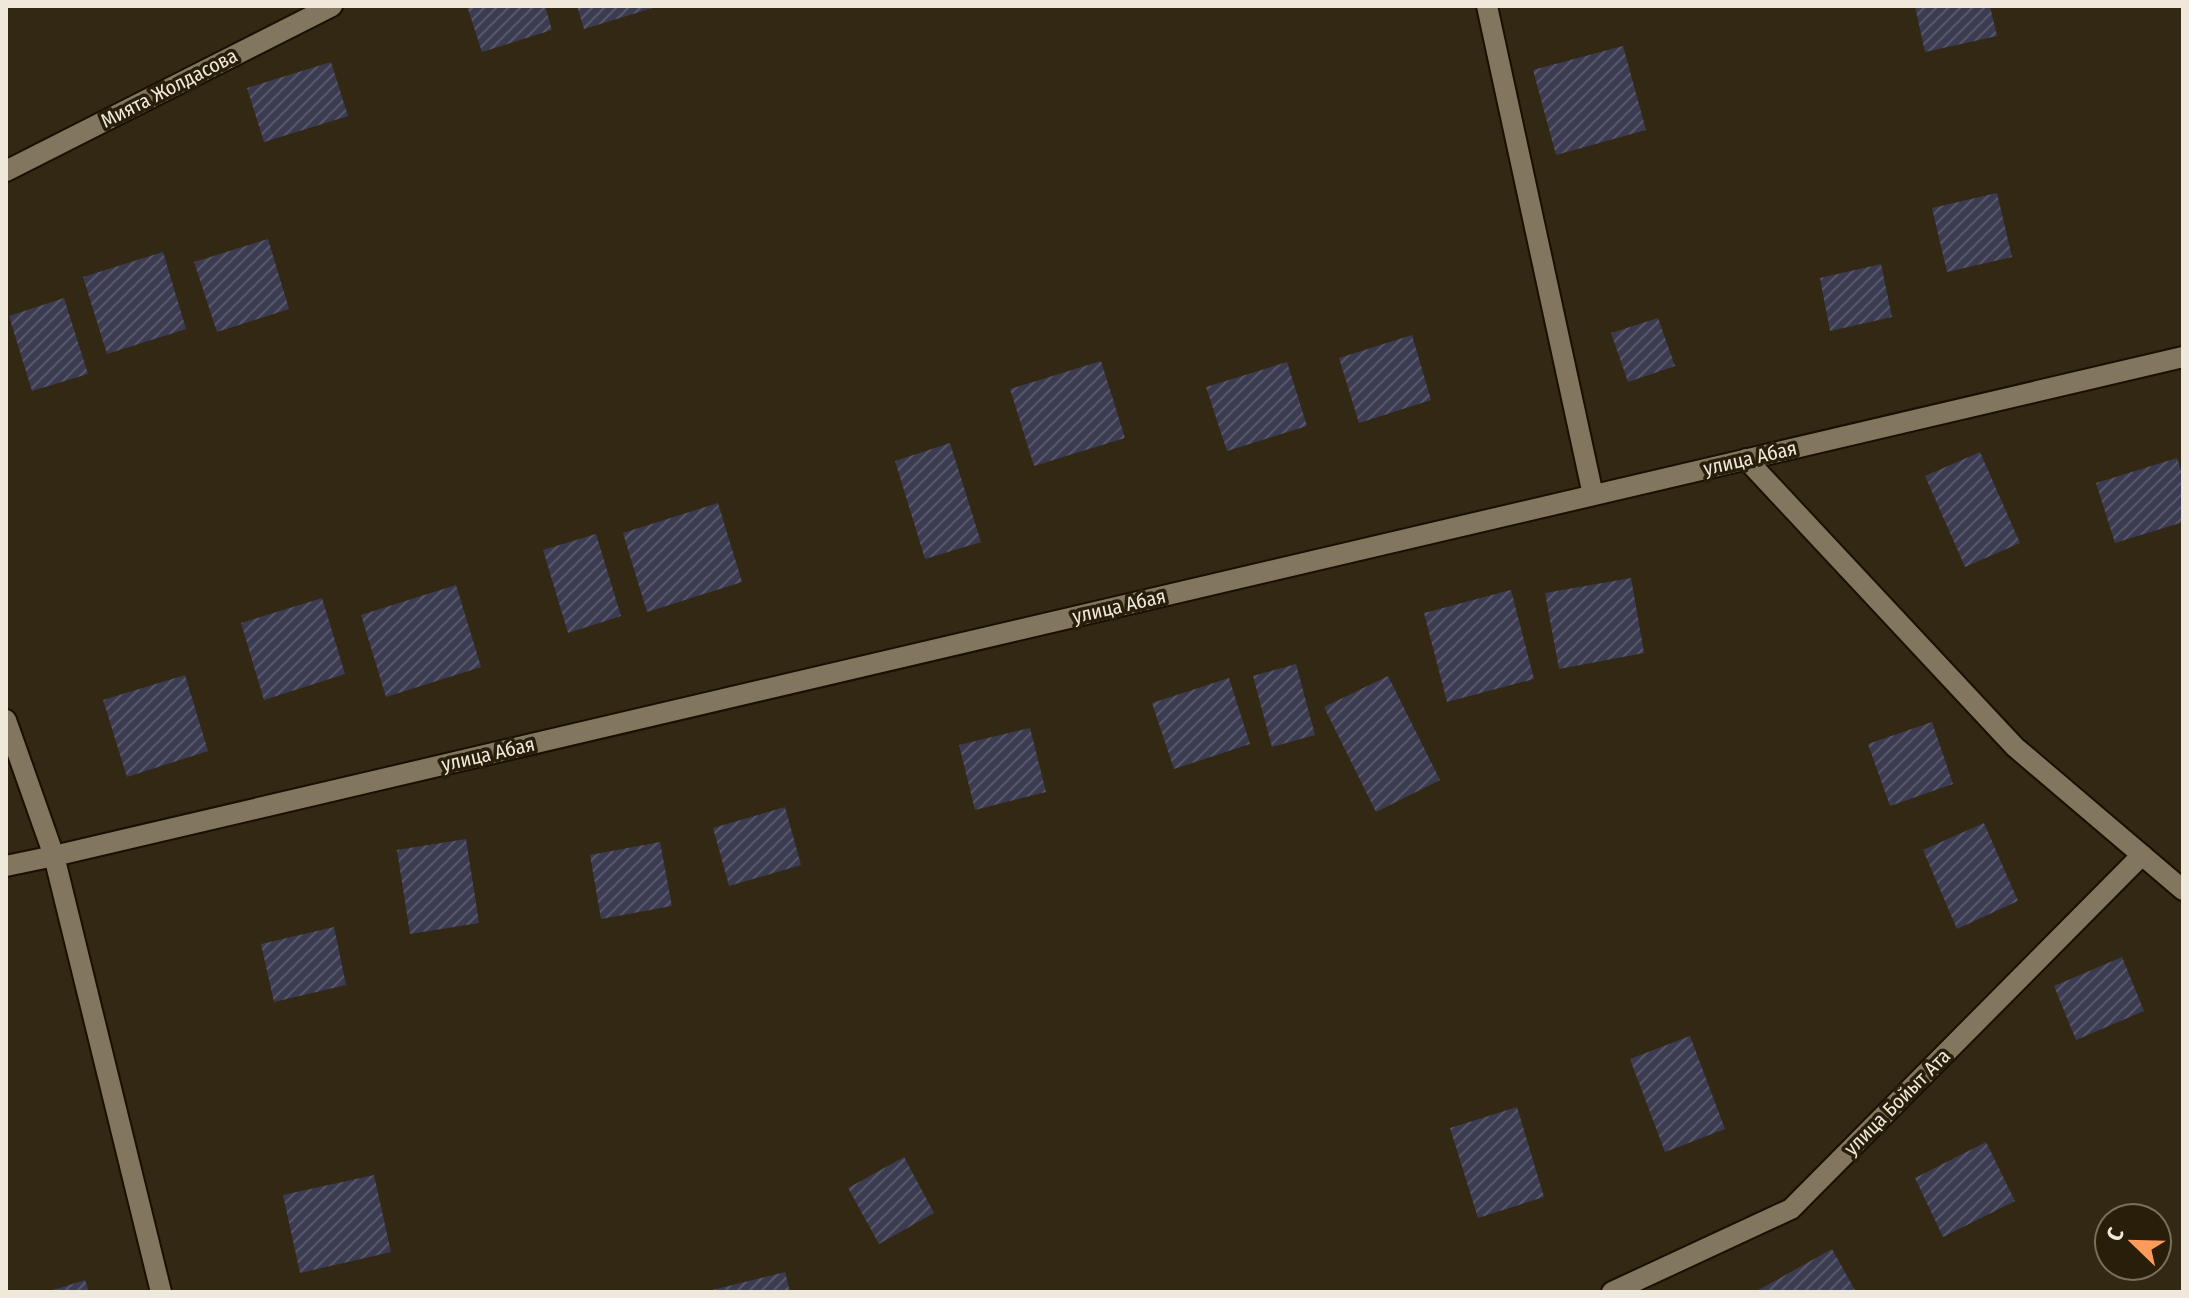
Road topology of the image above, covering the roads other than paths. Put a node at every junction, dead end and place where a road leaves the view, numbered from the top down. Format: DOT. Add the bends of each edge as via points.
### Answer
graph roads {
  1 [pos="332,6"];
  2 [pos="1487,6"];
  3 [pos="6,171"];
  4 [pos="2183,357"];
  5 [pos="1746,459"];
  6 [pos="1593,495"];
  7 [pos="6,720"];
  8 [pos="2142,855"];
  9 [pos="54,856"];
  10 [pos="6,866"];
  11 [pos="2183,890"];
  12 [pos="161,1292"];
  13 [pos="1612,1292"];
  1 -- 3 [label="street, Мията Жолдасова"];
  2 -- 6 [label="street"];
  4 -- 5 [label="street, улица Абая"];
  5 -- 6 [label="street, улица Абая"];
  5 -- 8 [label="street" via="2015,747"];
  6 -- 9 [label="street, улица Абая"];
  7 -- 9 [label="street"];
  8 -- 11 [label="street"];
  8 -- 13 [label="street, улица Бойыт Ата" via="1791,1209"];
  9 -- 10 [label="street, улица Абая"];
  9 -- 12 [label="street"];
}
